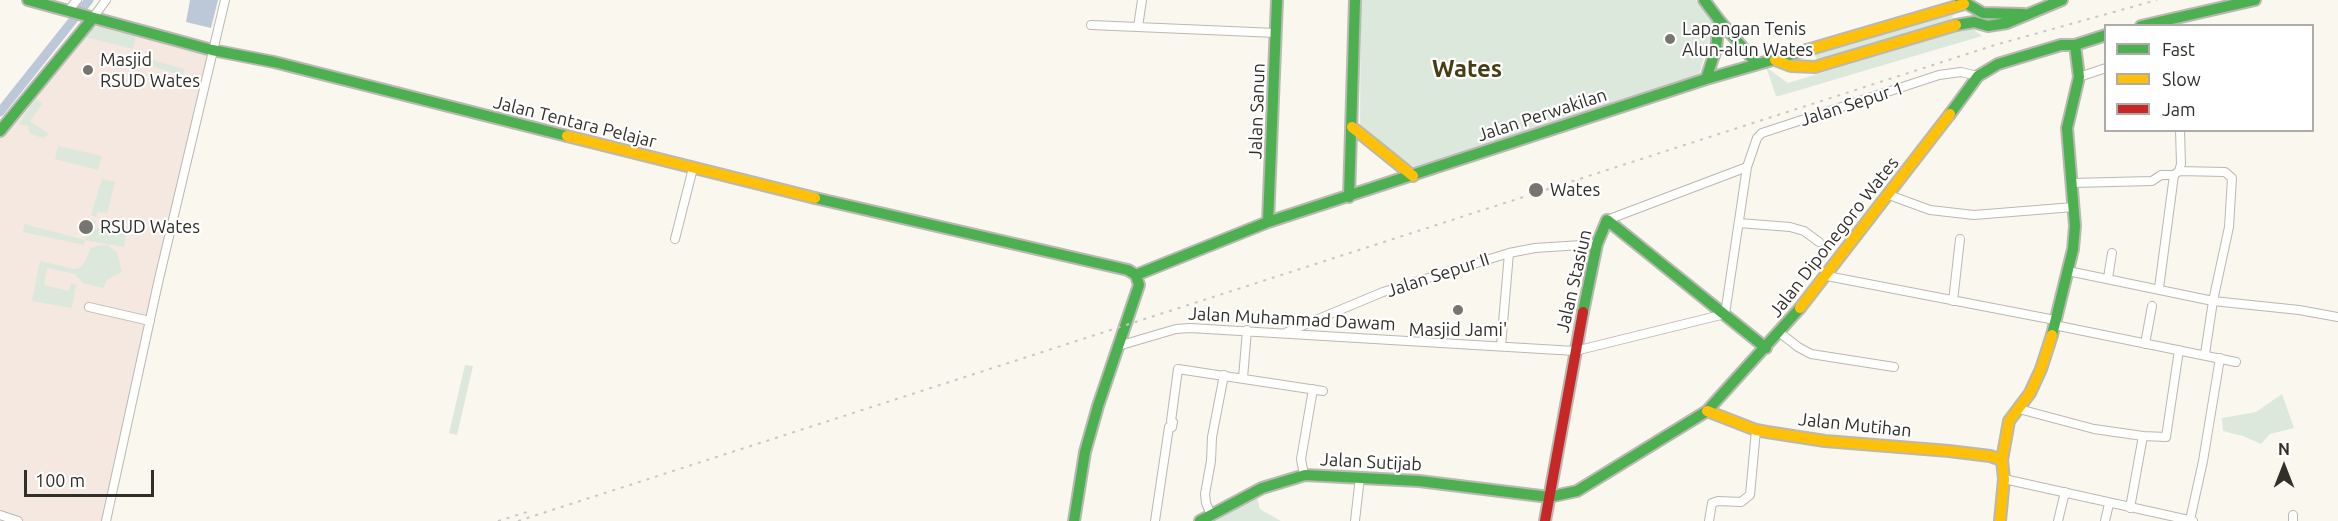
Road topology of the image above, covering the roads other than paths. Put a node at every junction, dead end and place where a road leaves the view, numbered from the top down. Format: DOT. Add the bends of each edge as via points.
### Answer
graph roads {
  1 [pos="28,0"];
  2 [pos="77,0"];
  3 [pos="106,0"];
  4 [pos="225,0"];
  5 [pos="1142,0"];
  6 [pos="1278,0"];
  7 [pos="1354,0"];
  8 [pos="1704,0"];
  9 [pos="2062,0"];
  10 [pos="2255,0"];
  11 [pos="1962,2"];
  12 [pos="70,12"];
  13 [pos="2027,14"];
  14 [pos="88,17"];
  15 [pos="1719,20"];
  16 [pos="2150,24"];
  17 [pos="1091,25"];
  18 [pos="1138,27"];
  19 [pos="1276,33"];
  20 [pos="2104,36"];
  21 [pos="2074,45"];
  22 [pos="212,50"];
  23 [pos="1774,60"];
  24 [pos="1757,64"];
  25 [pos="2104,69"];
  26 [pos="1978,76"];
  27 [pos="2079,77"];
  28 [pos="1706,79"];
  29 [pos="1352,127"];
  30 [pos="0,131"];
  31 [pos="2180,132"];
  32 [pos="1747,167"];
  33 [pos="693,168"];
  34 [pos="2176,173"];
  35 [pos="1413,176"];
  36 [pos="2072,183"];
  37 [pos="1889,195"];
  38 [pos="1349,197"];
  39 [pos="2074,207"];
  40 [pos="1608,220"];
  41 [pos="1268,222"];
  42 [pos="1739,223"];
  43 [pos="675,239"];
  44 [pos="1960,239"];
  45 [pos="1820,242"];
  46 [pos="1597,244"];
  47 [pos="1509,253"];
  48 [pos="2112,253"];
  49 [pos="2068,271"];
  50 [pos="1136,275"];
  51 [pos="1827,276"];
  52 [pos="2108,279"];
  53 [pos="2159,288"];
  54 [pos="1953,301"];
  55 [pos="2213,301"];
  56 [pos="2152,306"];
  57 [pos="89,307"];
  58 [pos="1725,314"];
  59 [pos="2338,317"];
  60 [pos="150,321"];
  61 [pos="2054,322"];
  62 [pos="1247,330"];
  63 [pos="1285,333"];
  64 [pos="1780,333"];
  65 [pos="2145,344"];
  66 [pos="1118,346"];
  67 [pos="1501,346"];
  68 [pos="1766,348"];
  69 [pos="2179,350"];
  70 [pos="1575,351"];
  71 [pos="2205,354"];
  72 [pos="2220,357"];
  73 [pos="2236,362"];
  74 [pos="1894,367"];
  75 [pos="1224,375"];
  76 [pos="1243,378"];
  77 [pos="1313,389"];
  78 [pos="1323,391"];
  79 [pos="2019,409"];
  80 [pos="1707,411"];
  81 [pos="1756,430"];
  82 [pos="2143,436"];
  83 [pos="2002,460"];
  84 [pos="1304,476"];
  85 [pos="1360,477"];
  86 [pos="2004,479"];
  87 [pos="2065,492"];
  88 [pos="1549,497"];
  89 [pos="2109,504"];
  90 [pos="2130,508"];
  91 [pos="0,515"];
  92 [pos="1211,515"];
  93 [pos="18,521"];
  94 [pos="106,521"];
  95 [pos="1074,521"];
  96 [pos="1155,521"];
  97 [pos="1200,521"];
  98 [pos="1355,521"];
  99 [pos="1545,521"];
  100 [pos="1709,521"];
  101 [pos="2000,521"];
  102 [pos="2058,521"];
  103 [pos="2105,521"];
  104 [pos="2191,521"];
  1 -- 12 [label="main road, Jalan Tentara Pelajar"];
  2 -- 12 [label="street"];
  3 -- 14 [label="street"];
  4 -- 22 [label="street"];
  5 -- 18 [label="street"];
  6 -- 19 [label="main road, Jalan Sanun"];
  7 -- 29 [label="main road"];
  8 -- 15 [label="main road"];
  9 -- 13 [label="main road"];
  10 -- 16 [label="main road"];
  11 -- 13 [label="main road" via="1983,13"];
  11 -- 23 [label="main road, Jalan Perwakilan"];
  12 -- 14 [label="main road, Jalan Tentara Pelajar"];
  13 -- 23 [label="main road" via="1988,26 1963,23 1815,67 1791,66"];
  14 -- 22 [label="main road, Jalan Tentara Pelajar"];
  14 -- 30 [label="main road"];
  15 -- 24 [label="main road"];
  15 -- 28 [label="main road" via="1716,49"];
  17 -- 18 [label="street"];
  18 -- 19 [label="street"];
  19 -- 41 [label="main road, Jalan Sanun"];
  20 -- 21 [label="main road"];
  21 -- 26 [label="main road" via="2061,45 1998,64"];
  21 -- 27 [label="main road"];
  22 -- 33 [label="main road, Jalan Tentara Pelajar" via="274,62"];
  22 -- 60 [label="street"];
  23 -- 24 [label="main road, Jalan Perwakilan"];
  24 -- 28 [label="main road, Jalan Perwakilan"];
  25 -- 27 [label="street"];
  26 -- 32 [label="street, Jalan Sepur 1" via="1961,72 1939,75 1762,133"];
  26 -- 37 [label="main road, Jalan Diponegoro Wates"];
  27 -- 36 [label="main road" via="2067,128"];
  28 -- 35 [label="main road, Jalan Perwakilan"];
  29 -- 35 [label="main road"];
  29 -- 38 [label="main road"];
  31 -- 34 [label="street" via="2181,164"];
  32 -- 40 [label="street"];
  32 -- 42 [label="street, Jalan Sepur 1"];
  33 -- 43 [label="street"];
  33 -- 50 [label="main road, Jalan Tentara Pelajar" via="1117,266"];
  34 -- 36 [label="street" via="2152,181"];
  34 -- 53 [label="street"];
  34 -- 55 [label="street" via="2225,172 2232,178 2229,227"];
  35 -- 38 [label="main road, Jalan Perwakilan"];
  36 -- 39 [label="main road"];
  37 -- 39 [label="street" via="1930,210 1974,215"];
  37 -- 51 [label="main road, Jalan Diponegoro Wates"];
  38 -- 41 [label="main road, Jalan Perwakilan"];
  39 -- 49 [label="main road"];
  40 -- 46 [label="main road, Jalan Stasiun"];
  40 -- 58 [label="main road"];
  41 -- 50 [label="main road, Jalan Perwakilan"];
  42 -- 45 [label="street" via="1790,227"];
  42 -- 58 [label="street, Jalan Sepur 1"];
  44 -- 54 [label="street"];
  46 -- 47 [label="street, Jalan Sepur II"];
  46 -- 70 [label="main road, Jalan Stasiun"];
  47 -- 63 [label="street, Jalan Sepur II" via="1383,292"];
  47 -- 67 [label="street"];
  48 -- 52 [label="street"];
  49 -- 52 [label="street"];
  49 -- 61 [label="main road"];
  50 -- 66 [label="main road" via="1139,285"];
  51 -- 54 [label="street"];
  51 -- 64 [label="main road, Jalan Diponegoro Wates"];
  52 -- 53 [label="street"];
  53 -- 55 [label="street"];
  54 -- 61 [label="street"];
  55 -- 59 [label="street"];
  55 -- 71 [label="street"];
  56 -- 65 [label="street"];
  57 -- 60 [label="street"];
  58 -- 68 [label="main road"];
  58 -- 70 [label="street, Jalan Muhammad Dawam"];
  60 -- 94 [label="street"];
  61 -- 65 [label="street"];
  61 -- 79 [label="main road" via="2041,369"];
  62 -- 63 [label="street, Jalan Muhammad Dawam"];
  62 -- 66 [label="street, Jalan Muhammad Dawam" via="1176,329"];
  62 -- 76 [label="street"];
  63 -- 67 [label="street, Jalan Muhammad Dawam"];
  64 -- 68 [label="main road, Jalan Diponegoro Wates"];
  64 -- 74 [label="street" via="1807,352"];
  65 -- 69 [label="street"];
  66 -- 95 [label="main road" via="1085,452"];
  67 -- 70 [label="street, Jalan Muhammad Dawam"];
  68 -- 80 [label="main road, Jalan Diponegoro Wates"];
  69 -- 71 [label="street"];
  69 -- 82 [label="street" via="2166,437"];
  70 -- 88 [label="main road, Jalan Stasiun"];
  71 -- 72 [label="street"];
  72 -- 73 [label="street"];
  72 -- 104 [label="street"];
  75 -- 76 [label="street"];
  75 -- 92 [label="street" via="1205,494"];
  75 -- 96 [label="street" via="1178,369"];
  76 -- 77 [label="street"];
  77 -- 78 [label="street"];
  77 -- 84 [label="street" via="1301,459"];
  79 -- 82 [label="street" via="2094,429"];
  79 -- 83 [label="main road" via="2009,421"];
  80 -- 81 [label="main road, Jalan Mutihan"];
  80 -- 88 [label="main road, Jalan Sutijab" via="1577,491"];
  81 -- 83 [label="main road, Jalan Mutihan"];
  81 -- 100 [label="street" via="1750,495 1741,502 1712,503"];
  82 -- 90 [label="street"];
  83 -- 86 [label="main road"];
  84 -- 85 [label="main road, Jalan Sutijab"];
  84 -- 92 [label="main road, Jalan Sutijab" via="1262,488"];
  85 -- 88 [label="main road, Jalan Sutijab"];
  85 -- 98 [label="street"];
  86 -- 87 [label="street"];
  86 -- 101 [label="main road"];
  87 -- 89 [label="street"];
  87 -- 102 [label="street"];
  88 -- 99 [label="main road, Jalan Stasiun"];
  89 -- 90 [label="street"];
  89 -- 103 [label="street"];
  90 -- 104 [label="street"];
  91 -- 93 [label="street"];
  92 -- 97 [label="main road, Jalan Sutijab"];
}
